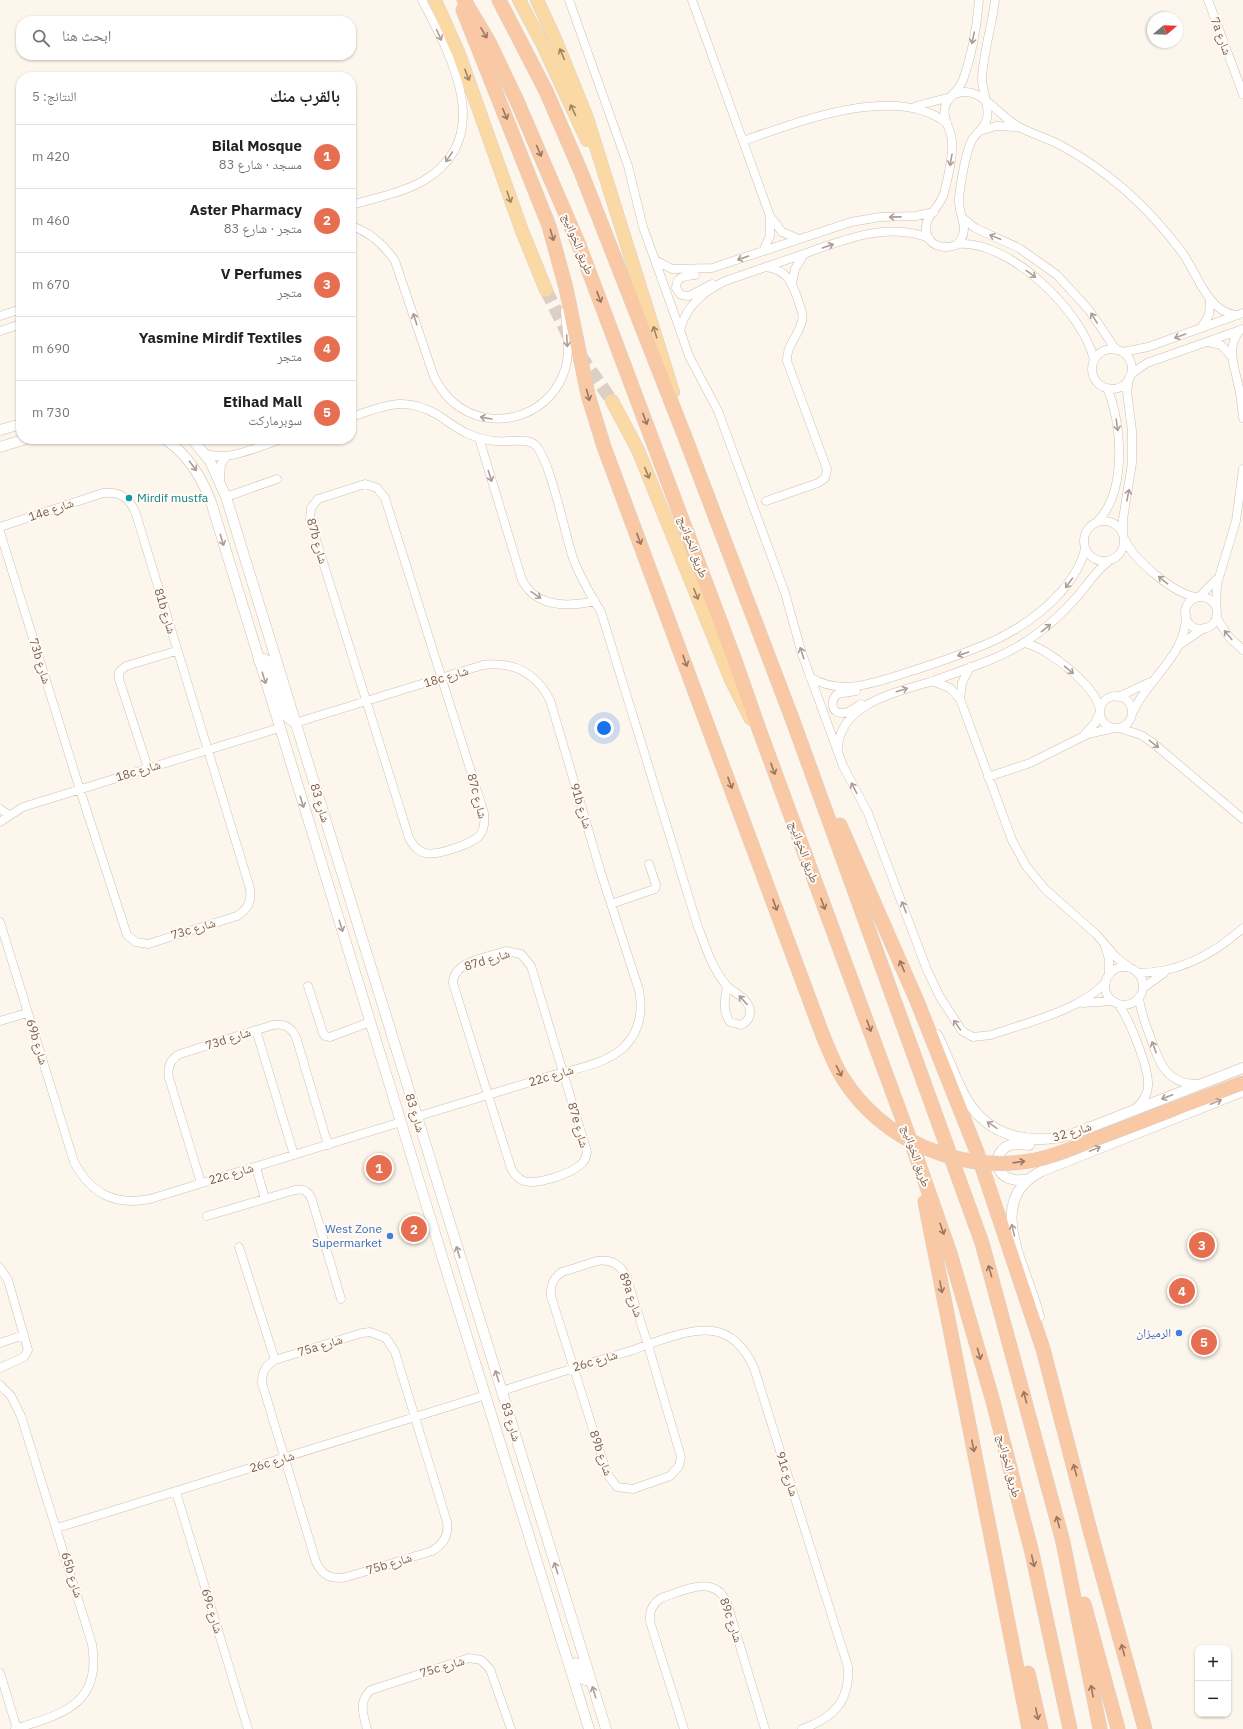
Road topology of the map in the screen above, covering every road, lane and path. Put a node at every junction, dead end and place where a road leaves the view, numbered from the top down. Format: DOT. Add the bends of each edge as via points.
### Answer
graph roads {
  1 [pos="422,0"];
  2 [pos="436,0"];
  3 [pos="459,0"];
  4 [pos="464,0"];
  5 [pos="499,0"];
  6 [pos="519,0"];
  7 [pos="537,0"];
  8 [pos="569,0"];
  9 [pos="692,0"];
  10 [pos="979,0"];
  11 [pos="995,0"];
  12 [pos="1208,0"];
  13 [pos="1243,94"];
  14 [pos="953,96"];
  15 [pos="985,101"];
  16 [pos="911,106"];
  17 [pos="947,122"];
  18 [pos="1019,127"];
  19 [pos="980,130"];
  20 [pos="743,141"];
  21 [pos="612,197"];
  22 [pos="356,203"];
  23 [pos="934,212"];
  24 [pos="770,216"];
  25 [pos="963,218"];
  26 [pos="356,228"];
  27 [pos="929,238"];
  28 [pos="798,239"];
  29 [pos="958,244"];
  30 [pos="763,251"];
  31 [pos="804,254"];
  32 [pos="655,260"];
  33 [pos="720,266"];
  34 [pos="766,267"];
  35 [pos="725,281"];
  36 [pos="792,283"];
  37 [pos="566,288"];
  38 [pos="546,290"];
  39 [pos="1210,300"];
  40 [pos="16,311"];
  41 [pos="1239,314"];
  42 [pos="0,316"];
  43 [pos="16,326"];
  44 [pos="1201,328"];
  45 [pos="1242,329"];
  46 [pos="680,330"];
  47 [pos="0,331"];
  48 [pos="1206,342"];
  49 [pos="1119,351"];
  50 [pos="1231,356"];
  51 [pos="1094,360"];
  52 [pos="1130,376"];
  53 [pos="1107,388"];
  54 [pos="612,401"];
  55 [pos="356,416"];
  56 [pos="1243,418"];
  57 [pos="16,425"];
  58 [pos="0,430"];
  59 [pos="685,437"];
  60 [pos="479,438"];
  61 [pos="16,442"];
  62 [pos="172,444"];
  63 [pos="196,444"];
  64 [pos="266,444"];
  65 [pos="0,447"];
  66 [pos="204,453"];
  67 [pos="226,457"];
  68 [pos="1243,469"];
  69 [pos="220,480"];
  70 [pos="277,480"];
  71 [pos="103,493"];
  72 [pos="226,497"];
  73 [pos="766,501"];
  74 [pos="1096,523"];
  75 [pos="0,527"];
  76 [pos="0,532"];
  77 [pos="1123,536"];
  78 [pos="1085,548"];
  79 [pos="1109,561"];
  80 [pos="1218,577"];
  81 [pos="1198,597"];
  82 [pos="594,601"];
  83 [pos="1216,607"];
  84 [pos="1186,614"];
  85 [pos="1216,617"];
  86 [pos="1205,628"];
  87 [pos="1025,643"];
  88 [pos="1180,645"];
  89 [pos="1243,650"];
  90 [pos="176,651"];
  91 [pos="259,661"];
  92 [pos="483,665"];
  93 [pos="970,667"];
  94 [pos="810,677"];
  95 [pos="440,678"];
  96 [pos="1152,680"];
  97 [pos="932,681"];
  98 [pos="879,682"];
  99 [pos="884,696"];
  100 [pos="1118,697"];
  101 [pos="960,699"];
  102 [pos="366,701"];
  103 [pos="1100,711"];
  104 [pos="1132,714"];
  105 [pos="793,721"];
  106 [pos="295,723"];
  107 [pos="279,728"];
  108 [pos="1117,728"];
  109 [pos="760,732"];
  110 [pos="1082,737"];
  111 [pos="208,750"];
  112 [pos="838,751"];
  113 [pos="148,768"];
  114 [pos="988,777"];
  115 [pos="80,790"];
  116 [pos="0,809"];
  117 [pos="9,815"];
  118 [pos="1243,819"];
  119 [pos="0,822"];
  120 [pos="649,864"];
  121 [pos="611,904"];
  122 [pos="0,922"];
  123 [pos="1243,928"];
  124 [pos="1104,943"];
  125 [pos="1130,968"];
  126 [pos="1170,970"];
  127 [pos="1138,973"];
  128 [pos="1107,978"];
  129 [pos="308,986"];
  130 [pos="727,986"];
  131 [pos="1143,988"];
  132 [pos="639,990"];
  133 [pos="1139,997"];
  134 [pos="917,1001"];
  135 [pos="1115,1002"];
  136 [pos="1080,1003"];
  137 [pos="27,1013"];
  138 [pos="0,1021"];
  139 [pos="370,1022"];
  140 [pos="256,1030"];
  141 [pos="1243,1068"];
  142 [pos="563,1072"];
  143 [pos="1202,1084"];
  144 [pos="1243,1084"];
  145 [pos="1243,1091"];
  146 [pos="488,1095"];
  147 [pos="1134,1110"];
  148 [pos="416,1117"];
  149 [pos="401,1122"];
  150 [pos="1058,1138"];
  151 [pos="328,1145"];
  152 [pos="915,1153"];
  153 [pos="294,1155"];
  154 [pos="74,1162"];
  155 [pos="256,1167"];
  156 [pos="1029,1178"];
  157 [pos="201,1183"];
  158 [pos="265,1199"];
  159 [pos="207,1216"];
  160 [pos="239,1247"];
  161 [pos="0,1268"];
  162 [pos="341,1299"];
  163 [pos="690,1333"];
  164 [pos="24,1335"];
  165 [pos="0,1343"];
  166 [pos="648,1345"];
  167 [pos="1043,1349"];
  168 [pos="275,1360"];
  169 [pos="0,1368"];
  170 [pos="573,1368"];
  171 [pos="0,1385"];
  172 [pos="502,1391"];
  173 [pos="486,1395"];
  174 [pos="416,1417"];
  175 [pos="284,1458"];
  176 [pos="176,1492"];
  177 [pos="57,1528"];
  178 [pos="1063,1542"];
  179 [pos="555,1619"];
  180 [pos="1009,1624"];
  181 [pos="0,1673"];
  182 [pos="589,1675"];
  183 [pos="1133,1687"];
  184 [pos="16,1729"];
  185 [pos="248,1729"];
  186 [pos="367,1729"];
  187 [pos="511,1729"];
  188 [pos="589,1729"];
  189 [pos="606,1729"];
  190 [pos="684,1729"];
  191 [pos="765,1729"];
  192 [pos="802,1729"];
  193 [pos="1029,1729"];
  194 [pos="1041,1729"];
  195 [pos="1070,1729"];
  196 [pos="1100,1729"];
  197 [pos="1118,1729"];
  198 [pos="1138,1729"];
  199 [pos="1145,1729"];
  1 -- 22 [label="street, one-way" via="460,88 464,111 461,134 451,155 435,173 412,186"];
  2 -- 38 [label="main road, one-way" via="459,54 513,208"];
  3 -- 37 [label="highway, one-way" via="538,196"];
  4 -- 109 [label="highway, طريق الخوانيج, one-way" via="489,42 517,101 579,245"];
  5 -- 59 [label="highway" via="546,91 581,172"];
  21 -- 6 [label="main road, one-way" via="563,86"];
  21 -- 7 [label="main road, one-way" via="575,85"];
  8 -- 32 [label="street" via="633,179"];
  9 -- 20 [label="street"];
  10 -- 14 [label="street, one-way" via="968,65 960,87"];
  11 -- 15 [label="street" via="982,77"];
  12 -- 13 [label="street, 7a شارع"];
  14 -- 15 [label="street" via="968,91"];
  14 -- 16 [label="street"];
  14 -- 17 [label="street" via="945,109"];
  15 -- 18 [label="street"];
  15 -- 19 [label="street" via="988,107 987,120"];
  16 -- 17 [label="street" via="934,114"];
  16 -- 20 [label="street" via="832,113"];
  17 -- 23 [label="street, one-way" via="952,136 952,150 943,197"];
  18 -- 19 [label="street" via="1003,126"];
  18 -- 39 [label="street" via="1084,159 1128,192 1148,211 1178,247"];
  19 -- 25 [label="street" via="972,141 968,153 959,197"];
  20 -- 24 [label="street"];
  59 -- 21 [label="main road, one-way" via="654,328"];
  23 -- 27 [label="street" via="926,227"];
  23 -- 28 [label="street, one-way" via="916,216 865,219"];
  24 -- 28 [label="street" via="782,232"];
  24 -- 30 [label="street" via="770,236"];
  25 -- 29 [label="street" via="964,235"];
  49 -- 25 [label="street, one-way" via="1089,310 1057,275 1019,248 975,228"];
  37 -- 26 [label="street, one-way" via="568,358 564,374 556,389 545,402 516,417 483,418 467,412 442,391 434,377 395,261 373,236"];
  27 -- 29 [label="street" via="941,247"];
  31 -- 27 [label="street, one-way" via="869,234 909,232"];
  28 -- 30 [label="street"];
  29 -- 51 [label="street, one-way" via="977,245 1002,256 1045,286 1076,320 1089,342"];
  30 -- 33 [label="street, one-way"];
  31 -- 34 [label="street"];
  31 -- 36 [label="street" via="795,270"];
  32 -- 33 [label="street" via="666,267 679,270"];
  32 -- 46 [label="street"];
  33 -- 35 [label="street" via="707,272 681,277 676,288 681,295 690,296 705,286"];
  34 -- 35 [label="street"];
  34 -- 36 [label="street" via="783,273"];
  35 -- 46 [label="street" via="708,290 694,303 686,313"];
  36 -- 73 [label="street" via="803,318 789,350 788,361 827,474 818,483"];
  37 -- 144 [label="highway, one-way, bridge" via="581,368 604,447 823,1036 842,1077 855,1095 887,1127 926,1149 970,1161 1007,1163 1037,1160 1058,1154"];
  39 -- 41 [label="street" via="1221,311"];
  39 -- 44 [label="street" via="1209,315"];
  40 -- 42 [label="street"];
  41 -- 44 [label="street"];
  43 -- 47 [label="street"];
  44 -- 49 [label="street, one-way" via="1142,350"];
  45 -- 48 [label="street"];
  45 -- 50 [label="street" via="1233,342"];
  94 -- 46 [label="street, one-way" via="789,604 718,410 690,356"];
  48 -- 50 [label="street" via="1221,345"];
  48 -- 52 [label="street" via="1147,363"];
  49 -- 51 [label="street" via="1103,351"];
  49 -- 52 [label="street" via="1130,362"];
  50 -- 56 [label="street"];
  51 -- 53 [label="street" via="1094,377 1101,386"];
  52 -- 53 [label="street" via="1117,388"];
  77 -- 52 [label="street, one-way" via="1123,518 1132,463 1132,431 1127,392"];
  53 -- 74 [label="street, one-way" via="1116,419 1118,462 1109,506"];
  54 -- 109 [label="main road, one-way" via="638,450 731,680"];
  55 -- 60 [label="street" via="388,406 410,403"];
  57 -- 58 [label="street"];
  59 -- 105 [label="highway"];
  60 -- 82 [label="street" via="524,441 533,443 540,451 580,576"];
  60 -- 82 [label="street, one-way" via="526,588 535,596 562,606"];
  61 -- 65 [label="street"];
  62 -- 91 [label="street, شارع 83, one-way" via="181,451 196,470 211,502"];
  63 -- 66 [label="street, شارع 83"];
  64 -- 67 [label="street"];
  66 -- 67 [label="street" via="214,457"];
  66 -- 69 [label="street, شارع 83"];
  67 -- 69 [label="street" via="221,464"];
  68 -- 80 [label="street" via="1236,521"];
  69 -- 72 [label="street, شارع 83"];
  70 -- 72 [label="street"];
  71 -- 75 [label="street, 14e شارع"];
  71 -- 90 [label="street, 81b شارع" via="124,496 133,507"];
  72 -- 106 [label="street, شارع 83"];
  74 -- 77 [label="street" via="1111,523"];
  74 -- 78 [label="street" via="1085,536"];
  76 -- 115 [label="street, 73b شارع"];
  77 -- 79 [label="street" via="1121,552"];
  81 -- 77 [label="street, one-way" via="1184,595 1172,588 1136,557"];
  78 -- 79 [label="street" via="1098,560"];
  78 -- 98 [label="street, one-way" via="1079,567 1066,587 1026,624 981,647"];
  87 -- 79 [label="street, one-way" via="1062,614 1098,570"];
  80 -- 81 [label="street"];
  80 -- 83 [label="street"];
  81 -- 83 [label="street" via="1209,599"];
  81 -- 84 [label="street" via="1188,604"];
  82 -- 130 [label="street" via="601,612 697,924 707,950"];
  83 -- 85 [label="street"];
  84 -- 86 [label="street" via="1190,624"];
  84 -- 88 [label="street"];
  85 -- 86 [label="street" via="1210,626"];
  89 -- 85 [label="street, one-way" via="1229,638"];
  86 -- 88 [label="street"];
  87 -- 93 [label="street"];
  87 -- 103 [label="street, one-way" via="1044,650 1087,686 1097,699"];
  88 -- 96 [label="street"];
  90 -- 111 [label="street, 81b شارع"];
  90 -- 113 [label="street" via="126,666 119,672 119,679"];
  91 -- 106 [label="street" via="265,659 268,662 285,715"];
  91 -- 107 [label="street, شارع 83, one-way"];
  92 -- 95 [label="street, 18c شارع"];
  92 -- 121 [label="street, 91b شارع" via="513,666 531,676 550,700"];
  93 -- 97 [label="street"];
  93 -- 101 [label="street" via="962,683"];
  94 -- 98 [label="street" via="824,685 836,687"];
  94 -- 112 [label="street"];
  95 -- 102 [label="street, 18c شارع"];
  95 -- 102 [label="street, 87c شارع" via="485,820 484,827 476,839 458,847 428,854 418,851 412,843"];
  95 -- 102 [label="street, 87b شارع" via="385,498 377,488 365,484 358,485 318,499 310,508 309,514"];
  96 -- 100 [label="street"];
  96 -- 104 [label="street"];
  99 -- 97 [label="street, one-way"];
  97 -- 101 [label="street" via="950,688"];
  98 -- 99 [label="street" via="837,694 832,706 839,713 843,713"];
  99 -- 112 [label="street" via="848,721 841,732"];
  100 -- 103 [label="street" via="1108,698"];
  100 -- 104 [label="street" via="1127,701"];
  101 -- 114 [label="street"];
  102 -- 106 [label="street, 18c شارع"];
  103 -- 108 [label="street" via="1104,723"];
  103 -- 110 [label="street" via="1095,723"];
  104 -- 108 [label="street" via="1128,723"];
  134 -- 105 [label="highway, one-way"];
  178 -- 105 [label="highway, one-way" via="982,1243"];
  106 -- 148 [label="street, شارع 83"];
  107 -- 111 [label="street, 18c شارع"];
  107 -- 139 [label="street, شارع 83, one-way"];
  108 -- 110 [label="street" via="1101,730"];
  108 -- 118 [label="street, one-way" via="1141,735 1153,743"];
  109 -- 152 [label="highway, طريق الخوانيج, one-way"];
  110 -- 114 [label="street" via="1030,763"];
  111 -- 113 [label="street, 18c شارع"];
  111 -- 115 [label="street, 73c شارع" via="250,885 251,900 237,916 142,944 127,935"];
  136 -- 112 [label="street, one-way" via="991,1035 973,1037 962,1031 935,988 872,824"];
  113 -- 115 [label="street, 18c شارع"];
  114 -- 124 [label="street" via="1012,840 1026,866 1045,889"];
  115 -- 117 [label="street, 18c شارع" via="24,807"];
  116 -- 117 [label="street"];
  117 -- 119 [label="street, 18c شارع"];
  120 -- 121 [label="street" via="655,889"];
  121 -- 132 [label="street, 91b شارع"];
  122 -- 137 [label="street, 69b شارع"];
  123 -- 126 [label="street" via="1210,952"];
  124 -- 125 [label="street"];
  124 -- 128 [label="street" via="1109,959"];
  125 -- 127 [label="street"];
  125 -- 128 [label="street" via="1121,968"];
  126 -- 127 [label="street"];
  126 -- 131 [label="street"];
  127 -- 131 [label="street"];
  128 -- 135 [label="street" via="1106,993"];
  128 -- 136 [label="street" via="1094,993"];
  129 -- 139 [label="street" via="322,1034 325,1036 330,1037"];
  130 -- 130 [label="street, one-way" via="724,1009 726,1016 730,1022 741,1026 749,1017 749,1006"];
  131 -- 133 [label="street"];
  132 -- 142 [label="street, 22c شارع" via="639,1022 626,1044 614,1055"];
  133 -- 135 [label="street" via="1127,1005"];
  143 -- 133 [label="street, one-way" via="1185,1083 1164,1070 1141,1012"];
  150 -- 134 [label="street, شارع 32, one-way" via="1036,1140 1014,1136 1000,1131 977,1112 968,1100 936,1032"];
  134 -- 167 [label="highway" via="977,1152"];
  135 -- 136 [label="street"];
  135 -- 147 [label="street" via="1127,1017 1148,1076 1145,1099"];
  137 -- 138 [label="street"];
  137 -- 154 [label="street, 69b شارع"];
  139 -- 149 [label="street, شارع 83"];
  140 -- 151 [label="street, 73d شارع" via="279,1024 290,1027 294,1032"];
  140 -- 153 [label="street"];
  140 -- 157 [label="street, 73d شارع" via="180,1054 169,1066 169,1078"];
  141 -- 143 [label="street, شارع 32"];
  142 -- 146 [label="street, 22c شارع"];
  142 -- 146 [label="street, 87e شارع" via="587,1152 580,1166 560,1175 530,1182 514,1174"];
  142 -- 146 [label="street, 87d شارع" via="529,961 517,952 502,953 462,966 456,971 453,979"];
  143 -- 147 [label="street, شارع 32, one-way"];
  156 -- 145 [label="street, شارع 32, one-way"];
  146 -- 148 [label="street, 22c شارع"];
  147 -- 150 [label="street, شارع 32"];
  172 -- 148 [label="street, شارع 83, one-way"];
  149 -- 151 [label="street, 22c شارع"];
  149 -- 173 [label="street, شارع 83"];
  150 -- 156 [label="street" via="1037,1144 1010,1145 1001,1151 998,1162 1005,1177 1015,1181"];
  151 -- 153 [label="street, 22c شارع"];
  152 -- 180 [label="highway, one-way"];
  152 -- 195 [label="highway, طريق الخوانيج, one-way" via="950,1253 992,1398 1032,1553"];
  153 -- 155 [label="street, 22c شارع"];
  154 -- 157 [label="street, 22c شارع" via="84,1179 99,1193 124,1202 150,1199"];
  155 -- 157 [label="street, 22c شارع"];
  155 -- 158 [label="street"];
  167 -- 156 [label="street, شارع 32, one-way" via="1037,1309 1011,1222 1012,1207 1017,1194"];
  158 -- 159 [label="street"];
  158 -- 162 [label="street" via="299,1189 311,1196"];
  160 -- 168 [label="street"];
  161 -- 164 [label="street" via="8,1280"];
  163 -- 166 [label="street, 26c شارع"];
  163 -- 192 [label="street, 91c شارع" via="714,1331 725,1335 735,1341 750,1358 845,1657 847,1687 839,1705 825,1719"];
  164 -- 165 [label="street"];
  164 -- 169 [label="street" via="28,1354"];
  166 -- 170 [label="street, 26c شارع"];
  166 -- 170 [label="street, 89a شارع" via="626,1276 620,1268 612,1262 602,1260 567,1270 554,1279 550,1290"];
  166 -- 170 [label="street, 89b شارع" via="681,1457 677,1470 670,1476 632,1489 617,1487 609,1479"];
  183 -- 167 [label="highway, one-way"];
  168 -- 174 [label="street, 75a شارع" via="362,1333 378,1334 386,1338 393,1348"];
  168 -- 175 [label="street" via="264,1369 262,1383"];
  170 -- 172 [label="street, 26c شارع"];
  171 -- 177 [label="street, 65b شارع" via="11,1396 21,1416"];
  182 -- 172 [label="street, شارع 83, one-way"];
  173 -- 174 [label="street, 26c شارع"];
  173 -- 179 [label="street, شارع 83"];
  174 -- 175 [label="street, 26c شارع"];
  174 -- 175 [label="street, 75b شارع" via="448,1529 443,1542 432,1551 347,1577 332,1578 325,1575 316,1562"];
  175 -- 176 [label="street, 26c شارع"];
  176 -- 177 [label="street, 26c شارع"];
  176 -- 185 [label="street, 69c شارع"];
  177 -- 184 [label="street, 65b شارع" via="92,1644 93,1671 83,1696 68,1710"];
  196 -- 178 [label="highway, one-way"];
  178 -- 197 [label="highway"];
  179 -- 182 [label="street" via="564,1629 581,1678 586,1680"];
  179 -- 188 [label="street, شارع 83"];
  180 -- 193 [label="highway"];
  180 -- 194 [label="highway, one-way" via="1025,1663"];
  181 -- 184 [label="street"];
  189 -- 182 [label="street, شارع 83, one-way"];
  183 -- 198 [label="highway" via="1133,1706"];
  183 -- 199 [label="highway"];
  186 -- 187 [label="street, 75c شارع" via="362,1704 372,1690 469,1658 481,1660 490,1669"];
  190 -- 191 [label="street, 89c شارع" via="650,1625 649,1613 661,1598 706,1585 719,1591 727,1603"];
}
